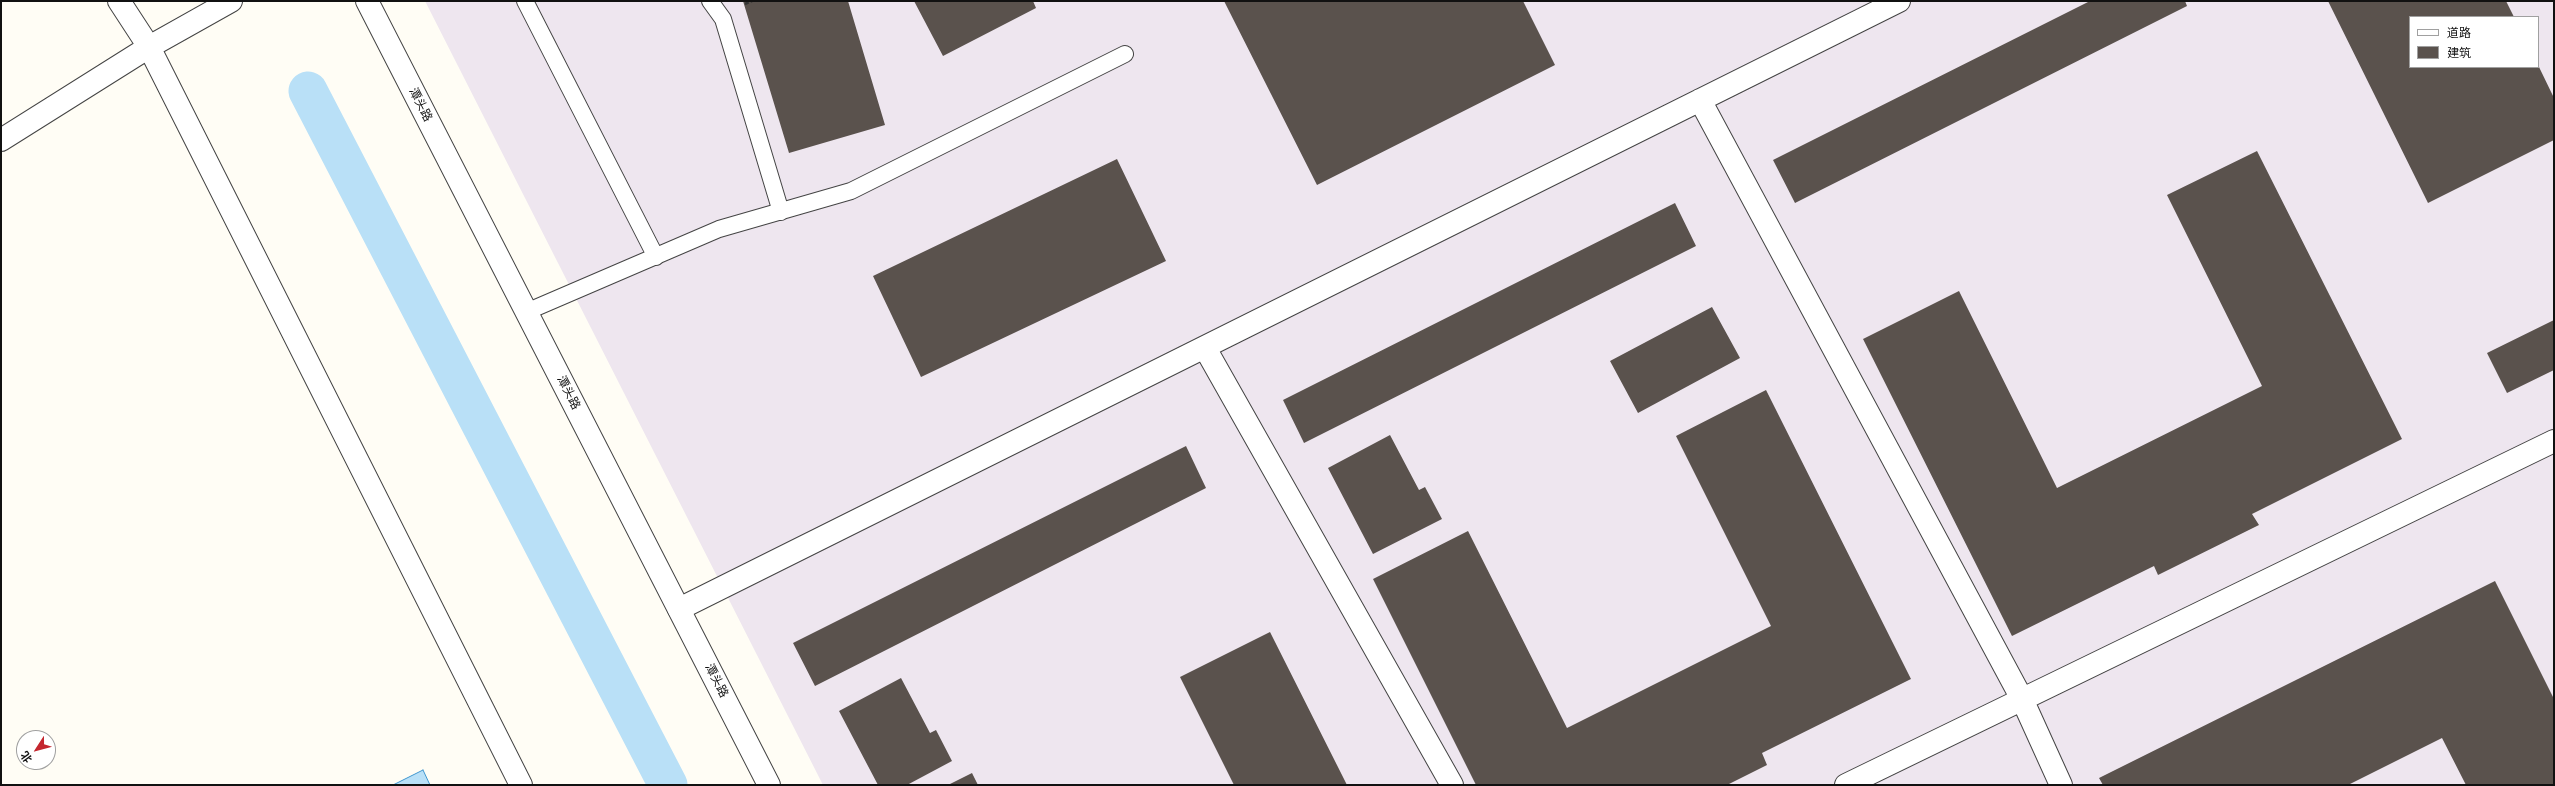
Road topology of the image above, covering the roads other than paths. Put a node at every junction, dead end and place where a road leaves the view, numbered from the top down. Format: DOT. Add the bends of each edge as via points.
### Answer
graph roads {
  1 [pos="120,1"];
  2 [pos="231,1"];
  3 [pos="367,1"];
  4 [pos="525,1"];
  5 [pos="710,1"];
  6 [pos="1898,1"];
  7 [pos="150,47"];
  8 [pos="1124,54"];
  9 [pos="1700,100"];
  10 [pos="1,140"];
  11 [pos="781,212"];
  12 [pos="656,257"];
  13 [pos="526,312"];
  14 [pos="1205,348"];
  15 [pos="2554,441"];
  16 [pos="679,609"];
  17 [pos="2022,699"];
  18 [pos="521,785"];
  19 [pos="769,785"];
  20 [pos="1452,785"];
  21 [pos="1846,785"];
  22 [pos="2061,785"];
  1 -- 7 [label="street"];
  2 -- 7 [label="street"];
  3 -- 13 [label="street, 潭头路"];
  4 -- 12 [label="lane"];
  5 -- 11 [label="lane" via="723,19"];
  6 -- 9 [label="street"];
  7 -- 10 [label="street"];
  7 -- 18 [label="street"];
  8 -- 11 [label="lane" via="851,191"];
  9 -- 14 [label="street"];
  9 -- 17 [label="street"];
  11 -- 12 [label="lane" via="719,229"];
  12 -- 13 [label="lane"];
  13 -- 16 [label="street, 潭头路"];
  14 -- 16 [label="street"];
  14 -- 20 [label="street"];
  15 -- 17 [label="street"];
  16 -- 19 [label="street, 潭头路"];
  17 -- 21 [label="street"];
  17 -- 22 [label="street"];
}
